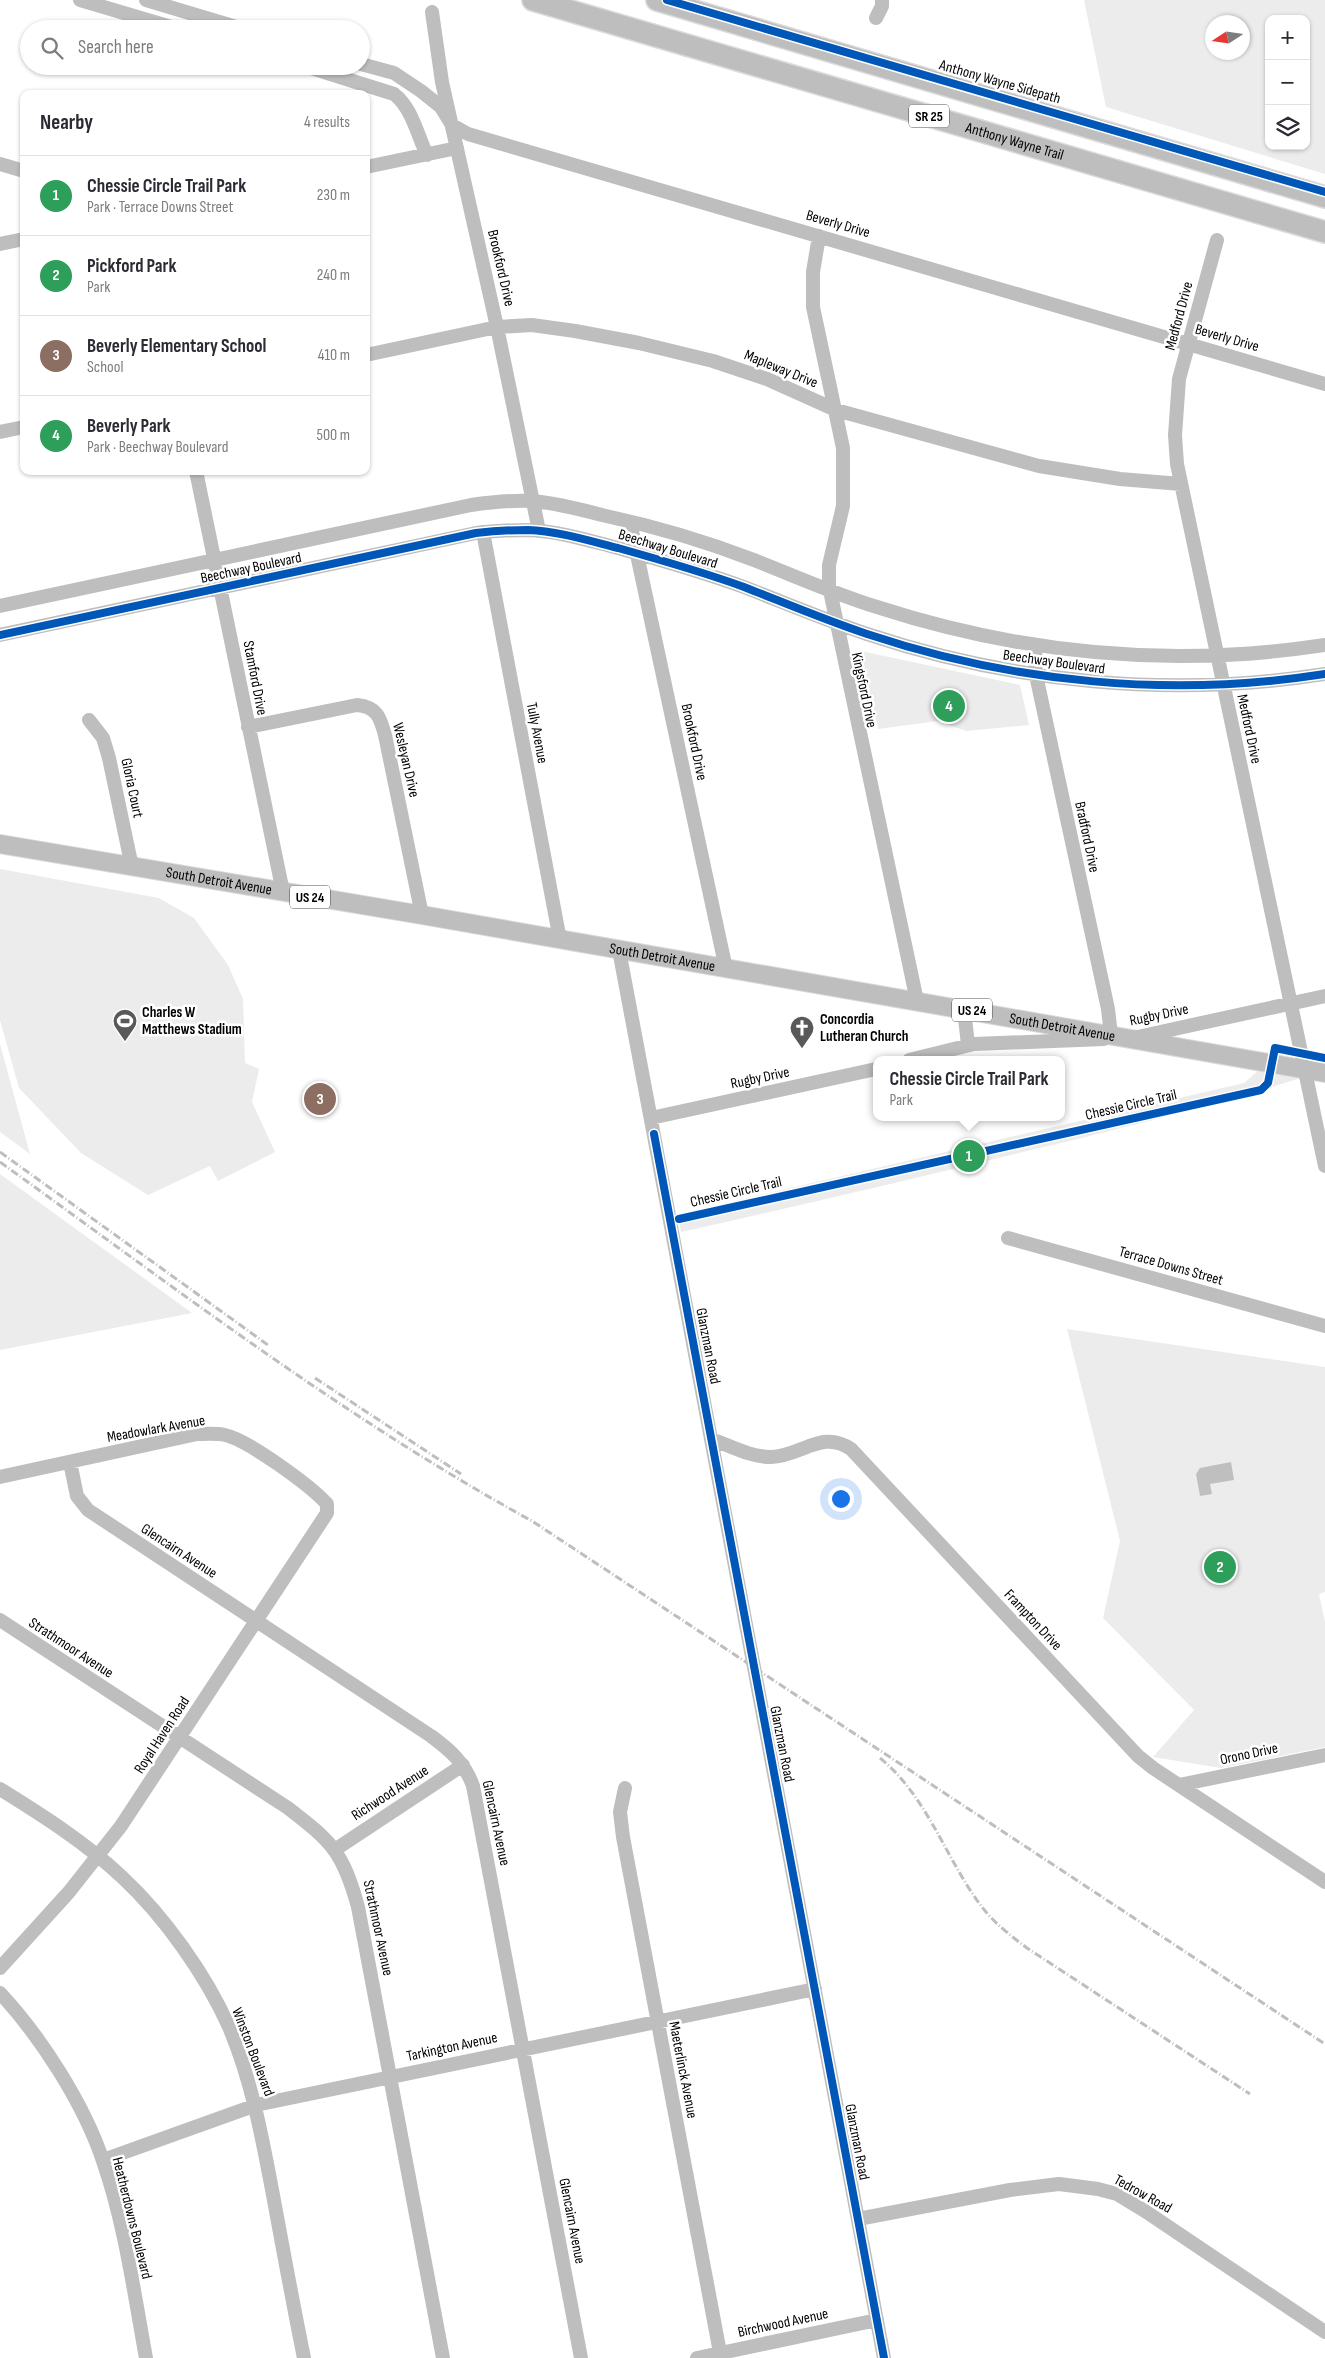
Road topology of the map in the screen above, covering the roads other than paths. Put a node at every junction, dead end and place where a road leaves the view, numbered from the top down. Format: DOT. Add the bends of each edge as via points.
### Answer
graph roads {
  1 [pos="80,0"];
  2 [pos="146,0"];
  3 [pos="533,0"];
  4 [pos="657,0"];
  5 [pos="882,0"];
  6 [pos="432,12"];
  7 [pos="876,18"];
  8 [pos="148,20"];
  9 [pos="213,20"];
  10 [pos="370,67"];
  11 [pos="334,75"];
  12 [pos="452,125"];
  13 [pos="458,148"];
  14 [pos="427,155"];
  15 [pos="0,164"];
  16 [pos="370,167"];
  17 [pos="20,170"];
  18 [pos="1325,196"];
  19 [pos="1325,232"];
  20 [pos="819,236"];
  21 [pos="20,240"];
  22 [pos="1218,240"];
  23 [pos="0,244"];
  24 [pos="497,327"];
  25 [pos="1188,344"];
  26 [pos="370,354"];
  27 [pos="1325,384"];
  28 [pos="836,410"];
  29 [pos="20,428"];
  30 [pos="0,432"];
  31 [pos="197,475"];
  32 [pos="1181,484"];
  33 [pos="533,501"];
  34 [pos="630,522"];
  35 [pos="483,532"];
  36 [pos="539,532"];
  37 [pos="637,553"];
  38 [pos="214,560"];
  39 [pos="220,588"];
  40 [pos="829,591"];
  41 [pos="0,606"];
  42 [pos="835,624"];
  43 [pos="0,635"];
  44 [pos="1325,645"];
  45 [pos="1035,646"];
  46 [pos="1218,656"];
  47 [pos="1325,674"];
  48 [pos="1036,675"];
  49 [pos="1223,684"];
  50 [pos="89,720"];
  51 [pos="248,727"];
  52 [pos="0,844"];
  53 [pos="132,867"];
  54 [pos="283,892"];
  55 [pos="422,915"];
  56 [pos="560,940"];
  57 [pos="619,950"];
  58 [pos="726,968"];
  59 [pos="1325,996"];
  60 [pos="917,1001"];
  61 [pos="1291,1004"];
  62 [pos="964,1009"];
  63 [pos="1110,1035"];
  64 [pos="1130,1038"];
  65 [pos="968,1045"];
  66 [pos="924,1056"];
  67 [pos="873,1070"];
  68 [pos="1304,1070"];
  69 [pos="1325,1073"];
  70 [pos="651,1118"];
  71 [pos="1325,1166"];
  72 [pos="1008,1238"];
  73 [pos="1325,1326"];
  74 [pos="711,1439"];
  75 [pos="70,1462"];
  76 [pos="0,1477"];
  77 [pos="328,1504"];
  78 [pos="0,1620"];
  79 [pos="256,1621"];
  80 [pos="179,1738"];
  81 [pos="1325,1755"];
  82 [pos="463,1765"];
  83 [pos="1179,1785"];
  84 [pos="0,1788"];
  85 [pos="625,1788"];
  86 [pos="336,1849"];
  87 [pos="98,1857"];
  88 [pos="1325,1882"];
  89 [pos="0,1968"];
  90 [pos="815,1989"];
  91 [pos="0,1993"];
  92 [pos="657,2022"];
  93 [pos="523,2049"];
  94 [pos="391,2076"];
  95 [pos="256,2105"];
  96 [pos="103,2160"];
  97 [pos="858,2218"];
  98 [pos="877,2320"];
  99 [pos="1325,2332"];
  100 [pos="720,2356"];
  101 [pos="146,2358"];
  102 [pos="304,2358"];
  103 [pos="443,2358"];
  104 [pos="581,2358"];
  105 [pos="696,2358"];
  106 [pos="884,2358"];
  1 -- 8 [label="street"];
  2 -- 9 [label="street"];
  3 -- 19 [label="highway, Anthony Wayne Trail / SR 25"];
  4 -- 18 [label="highway, SR 25"];
  5 -- 7 [label="street"];
  6 -- 12 [label="street, Brookford Drive"];
  10 -- 12 [label="street, Beverly Drive" via="394,74 421,91 441,107"];
  11 -- 14 [label="street" via="394,94 403,101"];
  12 -- 13 [label="street, Brookford Drive"];
  12 -- 20 [label="street, Beverly Drive" via="468,134"];
  13 -- 14 [label="street"];
  13 -- 24 [label="street, Brookford Drive"];
  14 -- 16 [label="street"];
  15 -- 17 [label="street"];
  20 -- 25 [label="street, Beverly Drive"];
  20 -- 28 [label="street, Kingsford Drive" via="813,272 813,307 818,341"];
  21 -- 23 [label="street"];
  22 -- 25 [label="street, Medford Drive"];
  24 -- 26 [label="street, Mapleway Drive"];
  24 -- 28 [label="street, Mapleway Drive" via="532,325 667,349 767,379"];
  24 -- 33 [label="street, Brookford Drive"];
  25 -- 27 [label="street, Beverly Drive"];
  25 -- 32 [label="street, Medford Drive" via="1176,407 1175,435"];
  28 -- 32 [label="street, Mapleway Drive" via="1039,466"];
  28 -- 40 [label="street, Kingsford Drive" via="843,448 843,506 829,565"];
  29 -- 30 [label="street"];
  31 -- 38 [label="street, Stamford Drive"];
  32 -- 46 [label="street, Medford Drive"];
  33 -- 34 [label="street, Beechway Boulevard"];
  33 -- 36 [label="street, Brookford Drive"];
  33 -- 38 [label="street, Beechway Boulevard" via="471,505"];
  34 -- 37 [label="street, Brookford Drive"];
  34 -- 40 [label="street, Beechway Boulevard" via="753,560"];
  35 -- 36 [label="street, Beechway Boulevard"];
  35 -- 39 [label="street, Beechway Boulevard"];
  35 -- 56 [label="street, Tully Avenue"];
  36 -- 37 [label="street, Beechway Boulevard"];
  37 -- 42 [label="street, Beechway Boulevard" via="743,587"];
  37 -- 58 [label="street, Brookford Drive"];
  38 -- 39 [label="street, Stamford Drive"];
  38 -- 41 [label="street, Beechway Boulevard"];
  39 -- 43 [label="street, Beechway Boulevard"];
  39 -- 51 [label="street, Stamford Drive"];
  40 -- 42 [label="street, Kingsford Drive"];
  40 -- 45 [label="street, Beechway Boulevard" via="925,622"];
  42 -- 48 [label="street, Beechway Boulevard" via="917,650"];
  42 -- 60 [label="street, Kingsford Drive"];
  44 -- 46 [label="street, Beechway Boulevard"];
  45 -- 46 [label="street, Beechway Boulevard" via="1106,654"];
  45 -- 48 [label="street, Bradford Drive"];
  46 -- 49 [label="street, Medford Drive"];
  47 -- 49 [label="street, Beechway Boulevard"];
  48 -- 49 [label="street, Beechway Boulevard" via="1104,683"];
  48 -- 63 [label="street, Bradford Drive" via="1108,1009"];
  49 -- 61 [label="street, Medford Drive"];
  50 -- 53 [label="street, Gloria Court" via="103,738 109,758"];
  51 -- 54 [label="street, Stamford Drive"];
  51 -- 55 [label="street, Wesleyan Drive" via="357,705 377,712 385,735"];
  52 -- 53 [label="main road, South Detroit Avenue / US 24"];
  53 -- 54 [label="main road, South Detroit Avenue / US 24"];
  54 -- 55 [label="main road, South Detroit Avenue / US 24"];
  55 -- 56 [label="main road, South Detroit Avenue / US 24"];
  56 -- 57 [label="main road, South Detroit Avenue / US 24"];
  57 -- 58 [label="main road, South Detroit Avenue / US 24"];
  57 -- 70 [label="street, Glanzman Road"];
  58 -- 60 [label="main road, South Detroit Avenue / US 24"];
  59 -- 61 [label="street, Rugby Drive"];
  60 -- 62 [label="main road, South Detroit Avenue / US 24"];
  61 -- 64 [label="street, Rugby Drive"];
  61 -- 68 [label="street, Medford Drive"];
  62 -- 63 [label="main road, South Detroit Avenue / US 24"];
  62 -- 65 [label="street"];
  63 -- 64 [label="main road, South Detroit Avenue / US 24"];
  64 -- 65 [label="street, Rugby Drive"];
  64 -- 68 [label="main road, South Detroit Avenue / US 24"];
  65 -- 66 [label="street, Rugby Drive"];
  67 -- 70 [label="street, Rugby Drive"];
  68 -- 69 [label="main road, South Detroit Avenue / US 24"];
  68 -- 71 [label="street, Medford Drive"];
  70 -- 74 [label="street, Glanzman Road"];
  72 -- 73 [label="street, Terrace Downs Street"];
  74 -- 83 [label="street, Frampton Drive" via="744,1452 770,1457 791,1454 828,1441 840,1442 851,1449 1125,1742 1153,1768"];
  74 -- 90 [label="street, Glanzman Road"];
  75 -- 76 [label="street, Meadowlark Avenue"];
  75 -- 77 [label="street, Meadowlark Avenue" via="197,1434 224,1434 239,1440 312,1488"];
  75 -- 79 [label="street, Glencairn Avenue" via="77,1496 88,1510"];
  77 -- 79 [label="street, Royal Haven Road" via="327,1513"];
  78 -- 80 [label="street, Strathmoor Avenue"];
  79 -- 80 [label="street, Royal Haven Road"];
  79 -- 82 [label="street, Glencairn Avenue" via="431,1736 448,1748"];
  80 -- 86 [label="street, Strathmoor Avenue" via="288,1808"];
  80 -- 87 [label="street, Royal Haven Road"];
  81 -- 83 [label="street, Orono Drive"];
  82 -- 86 [label="street, Richwood Avenue"];
  82 -- 93 [label="street, Glencairn Avenue" via="475,1799"];
  83 -- 88 [label="street, Frampton Drive"];
  84 -- 87 [label="street, Winston Boulevard"];
  85 -- 92 [label="street, Maeterlinck Avenue" via="621,1823"];
  86 -- 94 [label="street, Strathmoor Avenue" via="350,1877 358,1907"];
  87 -- 89 [label="street, Royal Haven Road"];
  87 -- 95 [label="street, Winston Boulevard" via="122,1876 184,1950 228,2026"];
  90 -- 92 [label="street, Tarkington Avenue"];
  90 -- 97 [label="street, Glanzman Road"];
  91 -- 96 [label="street, Heatherdowns Boulevard" via="35,2034 64,2080"];
  92 -- 93 [label="street, Tarkington Avenue"];
  92 -- 100 [label="street, Maeterlinck Avenue"];
  93 -- 94 [label="street, Tarkington Avenue"];
  93 -- 104 [label="street, Glencairn Avenue"];
  94 -- 95 [label="street, Tarkington Avenue"];
  94 -- 103 [label="street, Strathmoor Avenue"];
  95 -- 96 [label="street, Tarkington Avenue"];
  95 -- 102 [label="street, Winston Boulevard"];
  96 -- 101 [label="street, Heatherdowns Boulevard" via="118,2214"];
  97 -- 98 [label="street, Glanzman Road"];
  97 -- 99 [label="street, Tedrow Road" via="1040,2186 1081,2185 1098,2189 1117,2194 1145,2210"];
  98 -- 100 [label="street, Birchwood Avenue"];
  98 -- 106 [label="street, Glanzman Road"];
  100 -- 105 [label="street, Birchwood Avenue"];
}
